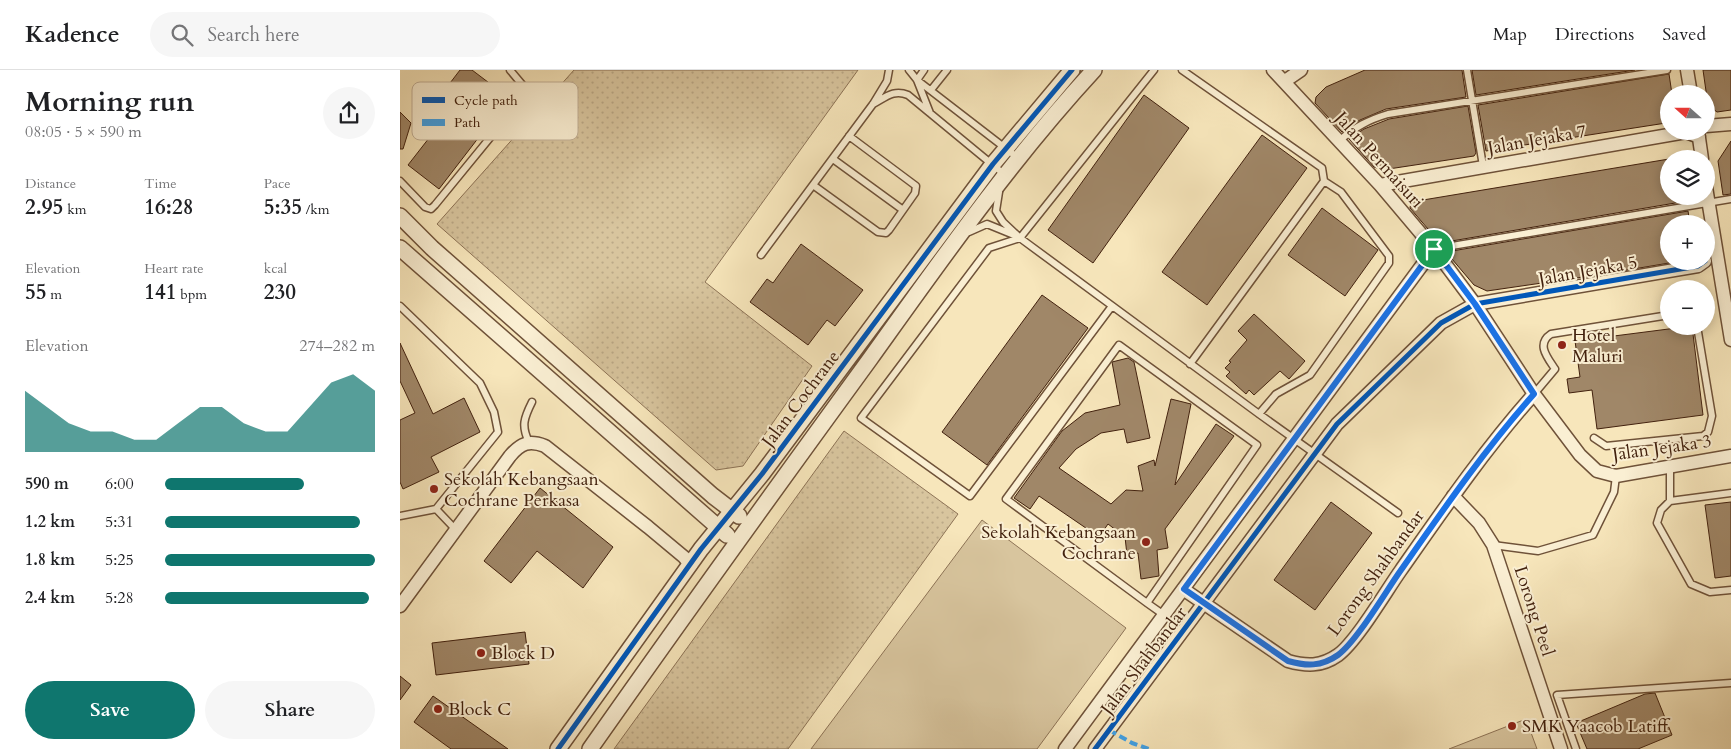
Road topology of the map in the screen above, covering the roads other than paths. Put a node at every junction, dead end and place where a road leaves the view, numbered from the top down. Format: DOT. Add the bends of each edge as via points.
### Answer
graph roads {
  1 [pos="510,70"];
  2 [pos="889,70"];
  3 [pos="909,70"];
  4 [pos="924,70"];
  5 [pos="946,70"];
  6 [pos="1072,70"];
  7 [pos="1094,70"];
  8 [pos="1154,70"];
  9 [pos="1182,70"];
  10 [pos="1273,70"];
  11 [pos="1301,70"];
  12 [pos="1467,70"];
  13 [pos="1667,70"];
  14 [pos="1687,70"];
  15 [pos="917,80"];
  16 [pos="1285,81"];
  17 [pos="519,82"];
  18 [pos="1690,85"];
  19 [pos="931,90"];
  20 [pos="1472,101"];
  21 [pos="873,104"];
  22 [pos="932,116"];
  23 [pos="1731,124"];
  24 [pos="1715,125"];
  25 [pos="849,136"];
  26 [pos="1660,136"];
  27 [pos="488,140"];
  28 [pos="1339,141"];
  29 [pos="1005,149"];
  30 [pos="1018,158"];
  31 [pos="833,159"];
  32 [pos="993,164"];
  33 [pos="1483,166"];
  34 [pos="1006,174"];
  35 [pos="400,181"];
  36 [pos="1324,181"];
  37 [pos="813,185"];
  38 [pos="1380,185"];
  39 [pos="1731,199"];
  40 [pos="1715,202"];
  41 [pos="1697,205"];
  42 [pos="903,210"];
  43 [pos="400,216"];
  44 [pos="958,238"];
  45 [pos="1020,238"];
  46 [pos="1715,244"];
  47 [pos="400,248"];
  48 [pos="1434,249"];
  49 [pos="761,255"];
  50 [pos="1731,267"];
  51 [pos="1675,270"];
  52 [pos="1721,278"];
  53 [pos="1475,304"];
  54 [pos="400,306"];
  55 [pos="1112,306"];
  56 [pos="1660,316"];
  57 [pos="1698,335"];
  58 [pos="1731,340"];
  59 [pos="1190,364"];
  60 [pos="1534,394"];
  61 [pos="532,402"];
  62 [pos="1259,414"];
  63 [pos="1594,438"];
  64 [pos="1294,439"];
  65 [pos="529,442"];
  66 [pos="1315,455"];
  67 [pos="1731,456"];
  68 [pos="1670,466"];
  69 [pos="1597,471"];
  70 [pos="1616,476"];
  71 [pos="1731,493"];
  72 [pos="1453,496"];
  73 [pos="1670,501"];
  74 [pos="436,509"];
  75 [pos="732,511"];
  76 [pos="1398,513"];
  77 [pos="400,516"];
  78 [pos="750,524"];
  79 [pos="719,528"];
  80 [pos="456,530"];
  81 [pos="736,542"];
  82 [pos="1493,545"];
  83 [pos="691,565"];
  84 [pos="1184,589"];
  85 [pos="1731,590"];
  86 [pos="1147,604"];
  87 [pos="1204,604"];
  88 [pos="400,606"];
  89 [pos="1164,615"];
  90 [pos="1731,683"];
  91 [pos="558,749"];
  92 [pos="590,749"];
  93 [pos="1065,749"];
  94 [pos="1095,749"];
  95 [pos="1562,749"];
  96 [pos="1576,749"];
  1 -- 17 [label="lane"];
  2 -- 21 [label="lane" via="887,81"];
  3 -- 15 [label="lane"];
  4 -- 15 [label="lane"];
  5 -- 19 [label="lane"];
  6 -- 29 [label="street, Jalan Cochrane"];
  7 -- 30 [label="street, Jalan Cochrane"];
  8 -- 45 [label="lane"];
  9 -- 36 [label="lane" via="1322,168"];
  10 -- 16 [label="street, Jalan Permaisuri"];
  11 -- 16 [label="street"];
  12 -- 20 [label="lane"];
  13 -- 20 [label="lane"];
  14 -- 18 [label="street"];
  15 -- 19 [label="lane"];
  15 -- 22 [label="lane"];
  16 -- 28 [label="street, Jalan Permaisuri"];
  19 -- 29 [label="lane"];
  20 -- 28 [label="lane" via="1370,119"];
  20 -- 33 [label="lane"];
  21 -- 22 [label="lane" via="900,91"];
  21 -- 25 [label="lane"];
  22 -- 32 [label="lane"];
  23 -- 24 [label="street"];
  25 -- 31 [label="lane"];
  25 -- 42 [label="lane" via="916,186"];
  26 -- 33 [label="street, Jalan Jejaka 7"];
  27 -- 35 [label="lane" via="430,209"];
  28 -- 38 [label="street, Jalan Permaisuri"];
  29 -- 30 [label="lane"];
  29 -- 32 [label="street, Jalan Cochrane"];
  30 -- 34 [label="street, Jalan Cochrane"];
  31 -- 37 [label="lane"];
  31 -- 42 [label="lane"];
  32 -- 34 [label="lane"];
  32 -- 75 [label="street, Jalan Cochrane"];
  33 -- 38 [label="street, Jalan Jejaka 7"];
  34 -- 44 [label="street, Jalan Cochrane"];
  34 -- 45 [label="lane" via="996,200 996,211"];
  36 -- 59 [label="lane"];
  36 -- 62 [label="lane" via="1341,192 1389,256 1389,263 1310,375 1276,394"];
  37 -- 42 [label="lane" via="882,234 889,230"];
  37 -- 49 [label="lane"];
  38 -- 48 [label="street, Jalan Permaisuri"];
  39 -- 40 [label="lane"];
  41 -- 48 [label="lane"];
  43 -- 75 [label="street" via="432,248"];
  44 -- 45 [label="lane" via="987,224"];
  44 -- 78 [label="street, Jalan Cochrane"];
  45 -- 55 [label="lane"];
  45 -- 55 [label="lane" via="989,248 861,418 970,496"];
  46 -- 52 [label="street"];
  47 -- 79 [label="street"];
  48 -- 53 [label="street, Jalan Permaisuri"];
  48 -- 64 [label="street, Jalan Shahbandar"];
  50 -- 52 [label="street" via="1724,270"];
  51 -- 53 [label="street, Jalan Jejaka 5"];
  52 -- 58 [label="street"];
  53 -- 60 [label="street, Jalan Permaisuri"];
  53 -- 66 [label="street, Jalan Shahbandar" via="1441,323 1338,424"];
  54 -- 74 [label="lane" via="480,383 494,412 498,432"];
  55 -- 59 [label="lane"];
  56 -- 60 [label="lane" via="1546,337 1542,345 1555,369"];
  57 -- 63 [label="lane" via="1712,416 1708,432 1703,436 1606,446"];
  59 -- 62 [label="lane"];
  60 -- 69 [label="street, Jalan Permaisuri" via="1580,455"];
  60 -- 72 [label="street, Lorong Shahbandar"];
  61 -- 65 [label="lane" via="523,430"];
  62 -- 64 [label="lane"];
  64 -- 66 [label="lane"];
  64 -- 84 [label="street, Jalan Shahbandar"];
  65 -- 80 [label="street" via="519,445"];
  65 -- 83 [label="street" via="545,446 684,556"];
  66 -- 76 [label="lane"];
  66 -- 87 [label="street, Jalan Shahbandar"];
  67 -- 68 [label="street, Jalan Jejaka 3"];
  68 -- 70 [label="street, Jalan Jejaka 3"];
  68 -- 73 [label="lane"];
  69 -- 70 [label="street, Jalan Jejaka 3"];
  70 -- 82 [label="lane" via="1614,492 1593,535 1538,551"];
  71 -- 73 [label="lane"];
  72 -- 82 [label="street, Lorong Peel" via="1479,523"];
  72 -- 87 [label="street, Lorong Shahbandar" via="1360,629 1339,654 1320,664 1304,666 1288,661"];
  73 -- 85 [label="lane" via="1661,510 1657,523 1691,584 1710,592"];
  74 -- 77 [label="lane"];
  74 -- 80 [label="lane"];
  75 -- 78 [label="street"];
  75 -- 79 [label="street, Jalan Cochrane"];
  78 -- 81 [label="street, Jalan Cochrane"];
  79 -- 81 [label="street"];
  79 -- 83 [label="street, Jalan Cochrane"];
  80 -- 88 [label="street"];
  81 -- 92 [label="street, Jalan Cochrane"];
  82 -- 95 [label="street, Lorong Peel"];
  83 -- 91 [label="street, Jalan Cochrane"];
  84 -- 87 [label="street, Lorong Shahbandar"];
  84 -- 89 [label="street, Jalan Shahbandar"];
  86 -- 86 [label="lane" via="1257,445 1119,345 1006,499"];
  86 -- 89 [label="lane"];
  87 -- 94 [label="street, Jalan Shahbandar"];
  89 -- 93 [label="street, Jalan Shahbandar"];
  90 -- 96 [label="lane" via="1557,695"];
}
